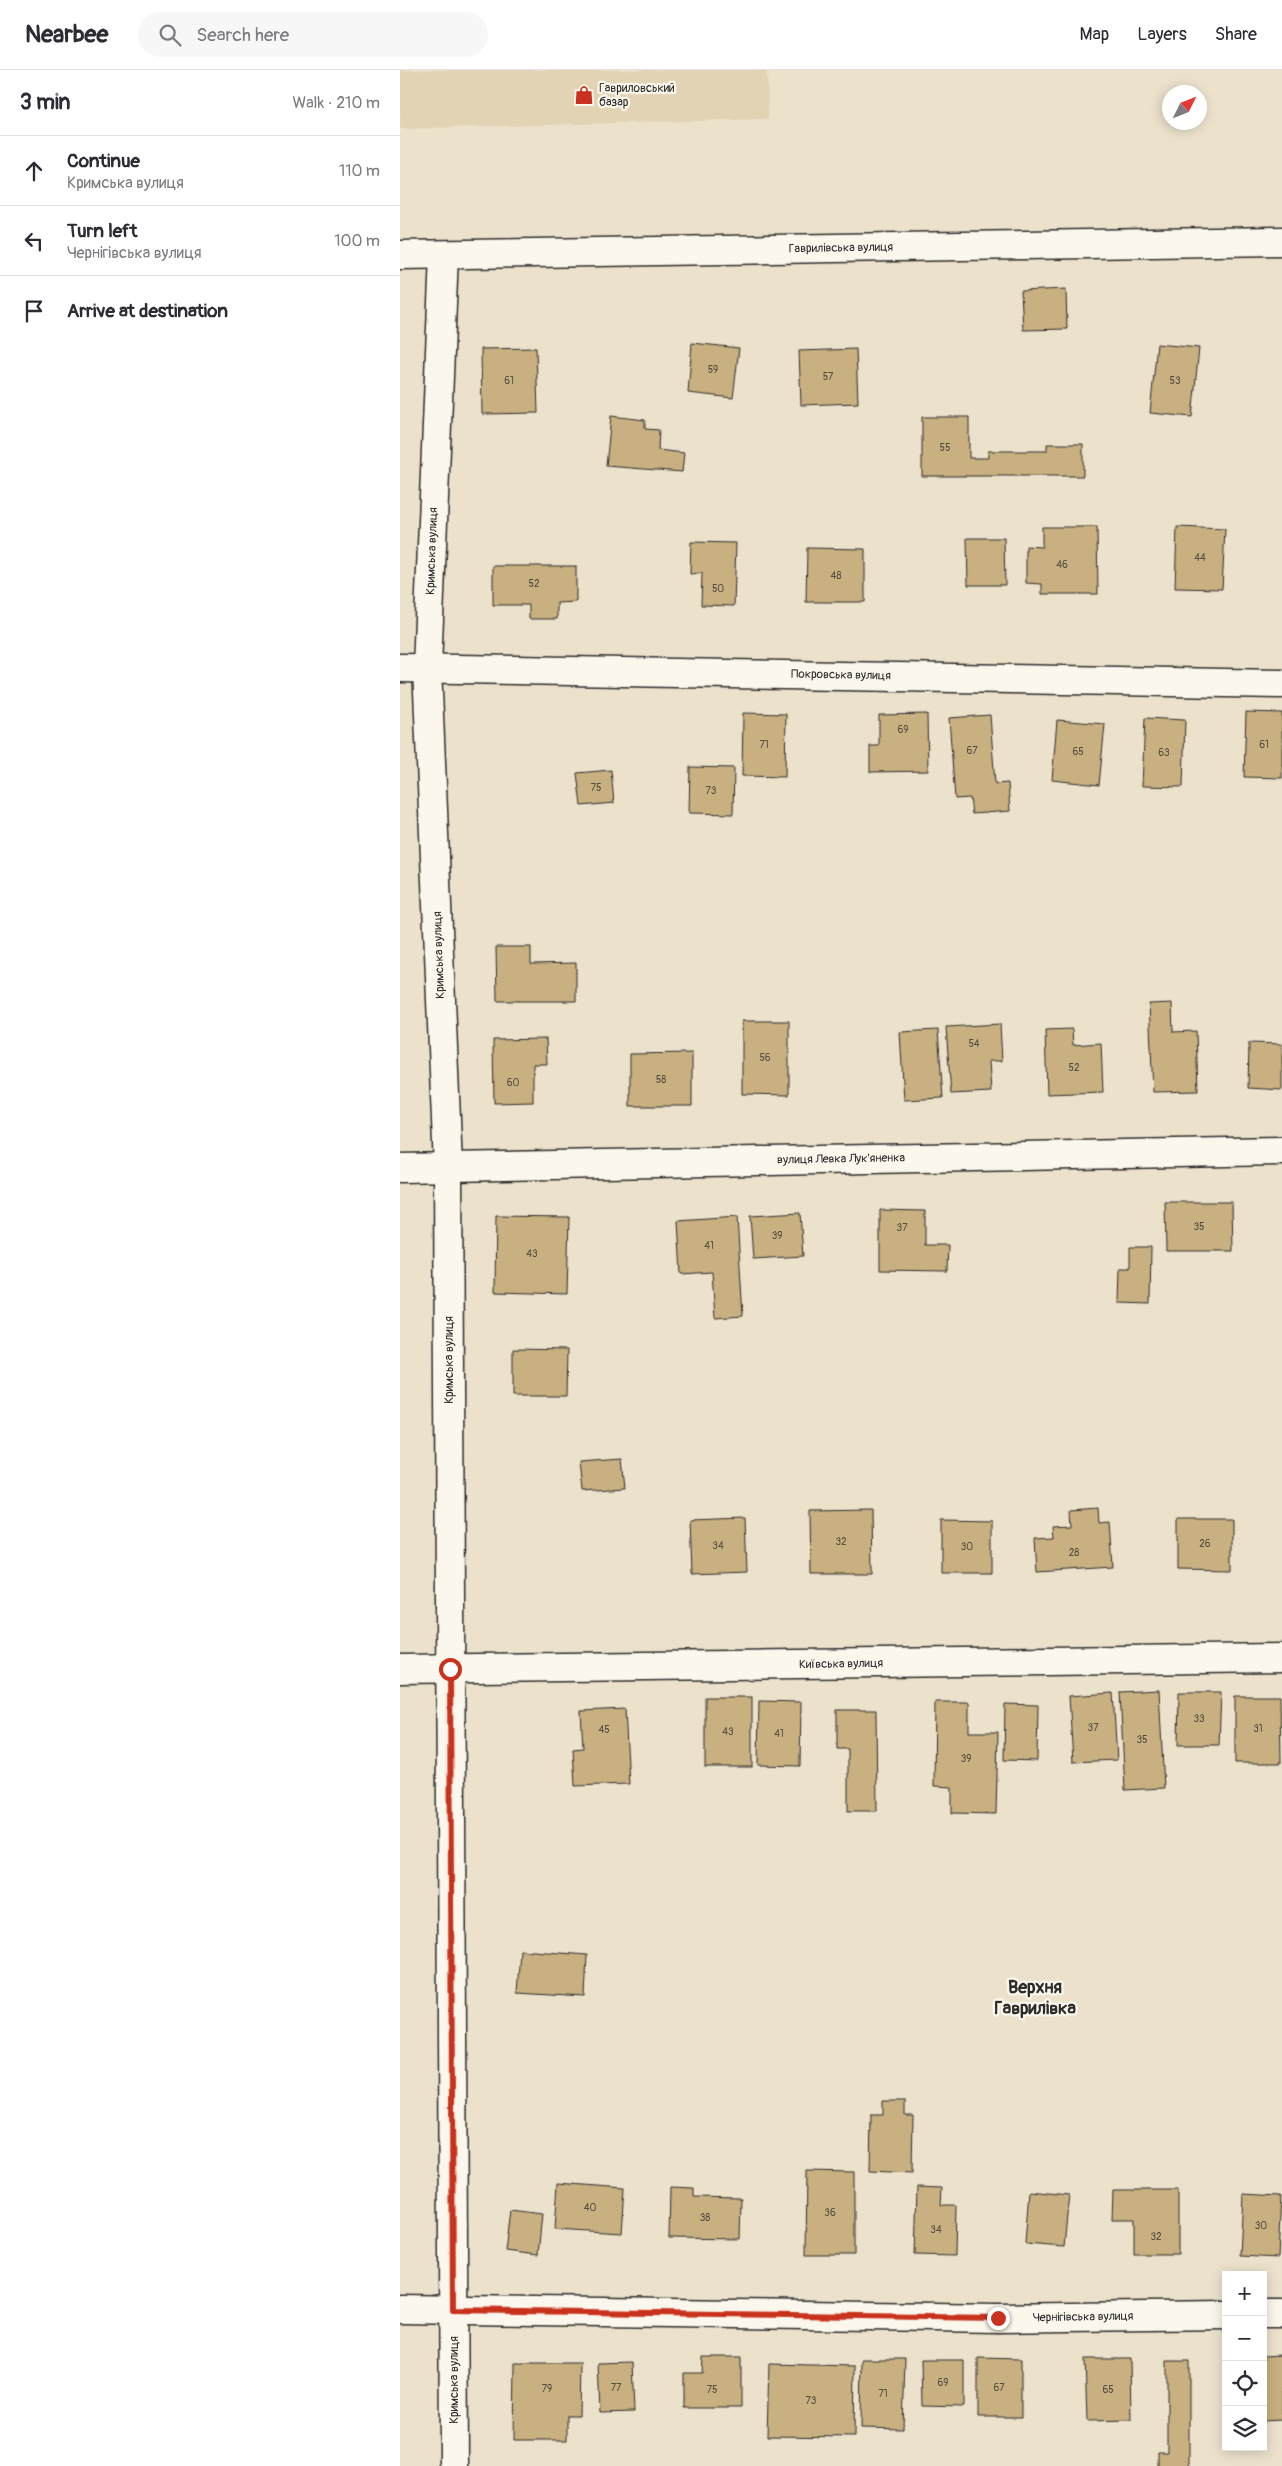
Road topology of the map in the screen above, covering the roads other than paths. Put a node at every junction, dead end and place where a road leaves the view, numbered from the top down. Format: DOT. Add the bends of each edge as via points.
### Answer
graph roads {
  1 [pos="1282,240"];
  2 [pos="400,254"];
  3 [pos="444,255"];
  4 [pos="427,667"];
  5 [pos="400,668"];
  6 [pos="1282,684"];
  7 [pos="1282,1151"];
  8 [pos="448,1167"];
  9 [pos="400,1168"];
  10 [pos="1282,1658"];
  11 [pos="400,1669"];
  12 [pos="450,1669"];
  13 [pos="400,2310"];
  14 [pos="453,2310"];
  15 [pos="1267,2314"];
  16 [pos="1282,2314"];
  17 [pos="1222,2315"];
  18 [pos="454,2466"];
  1 -- 3 [label="street, Гаврилівська вулиця"];
  2 -- 3 [label="street, Гаврилівська вулиця"];
  3 -- 4 [label="street, Кримська вулиця"];
  4 -- 5 [label="street, Покровська вулиця"];
  4 -- 6 [label="street, Покровська вулиця"];
  4 -- 8 [label="street, Кримська вулиця"];
  7 -- 8 [label="street, вулиця Левка Лук'яненка"];
  8 -- 9 [label="street, вулиця Левка Лук'яненка"];
  8 -- 12 [label="street, Кримська вулиця"];
  10 -- 12 [label="street, Київська вулиця"];
  11 -- 12 [label="street, Київська вулиця"];
  12 -- 14 [label="street, Кримська вулиця"];
  13 -- 14 [label="street, Чернігівська вулиця"];
  14 -- 17 [label="street, Чернігівська вулиця" via="998,2318"];
  14 -- 18 [label="street, Кримська вулиця"];
  15 -- 16 [label="street"];
}
